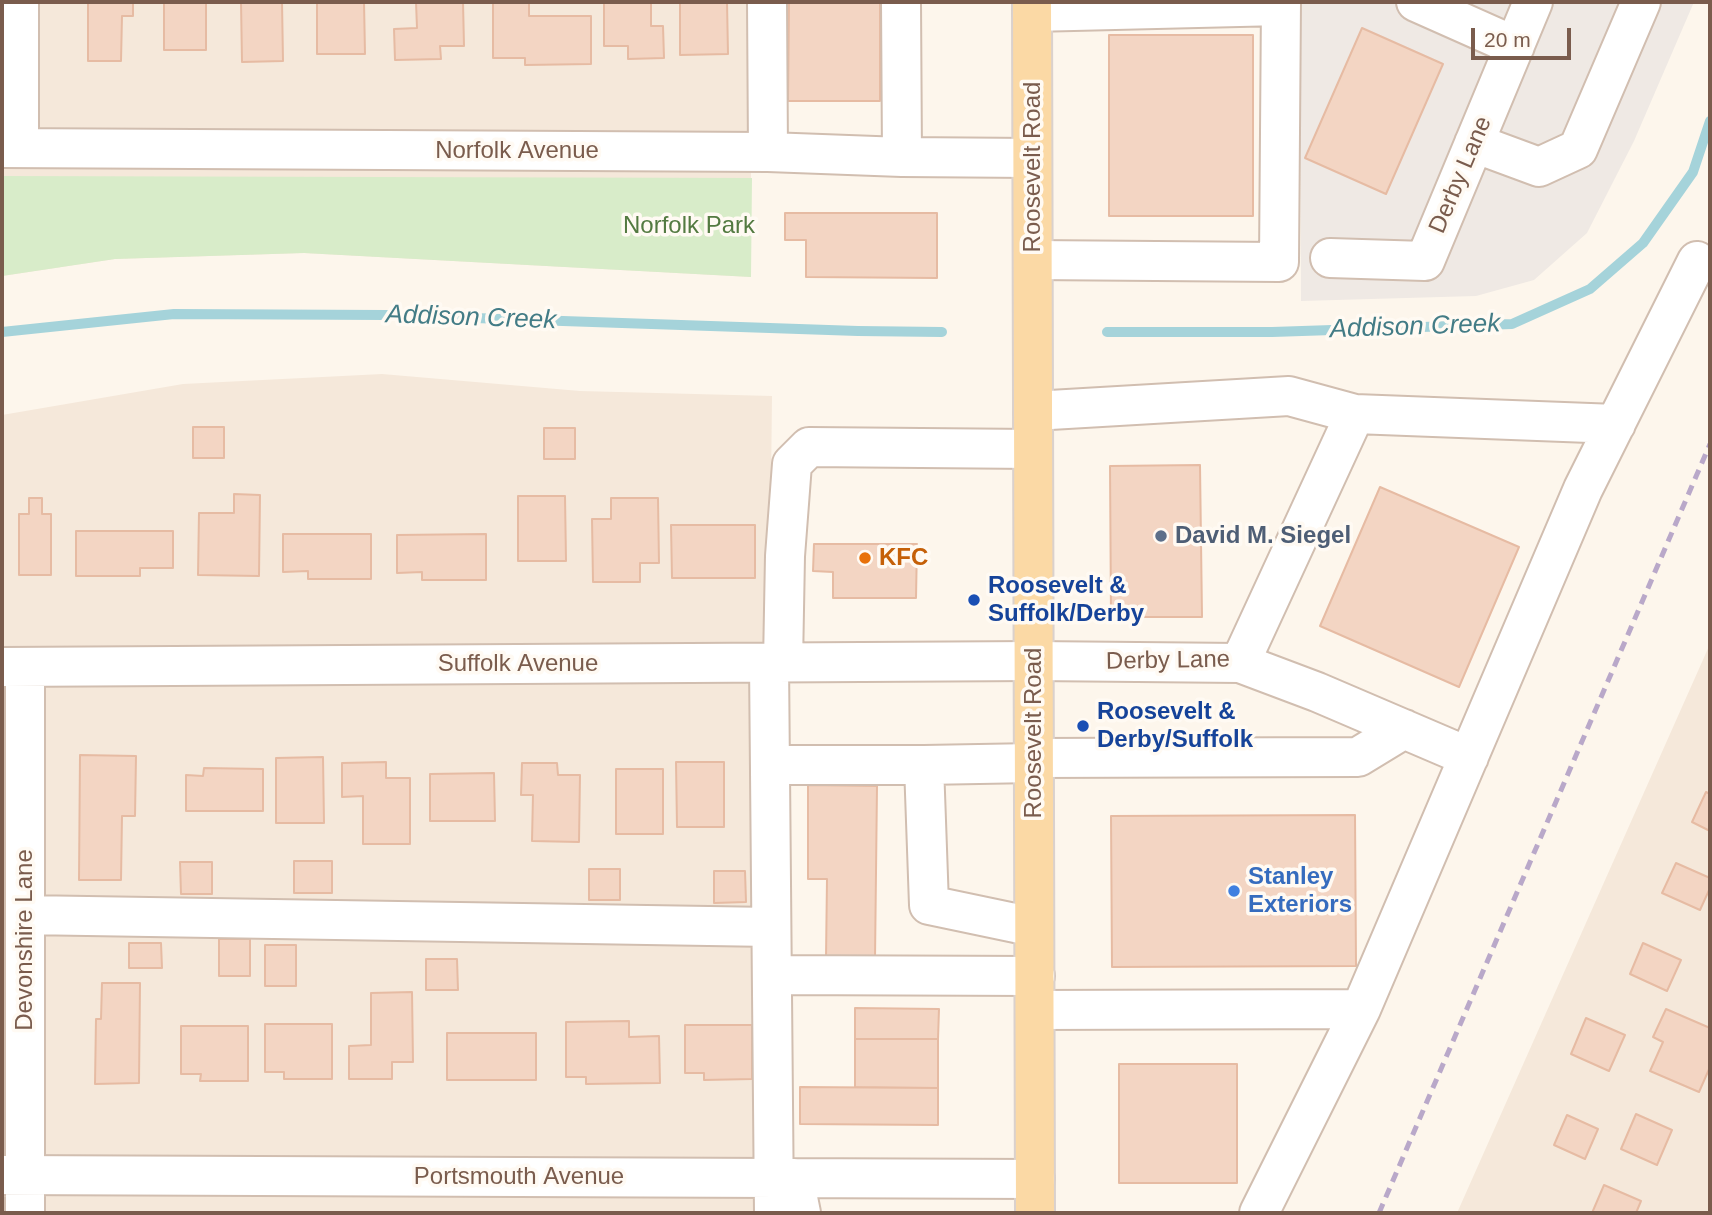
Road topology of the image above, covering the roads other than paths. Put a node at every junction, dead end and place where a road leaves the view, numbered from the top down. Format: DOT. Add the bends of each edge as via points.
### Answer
graph roads {
  1 [pos="19,2"];
  2 [pos="767,2"];
  3 [pos="901,2"];
  4 [pos="1416,2"];
  5 [pos="1533,2"];
  6 [pos="1641,2"];
  7 [pos="1281,4"];
  8 [pos="1032,7"];
  9 [pos="1515,46"];
  10 [pos="1474,143"];
  11 [pos="10,148"];
  12 [pos="768,152"];
  13 [pos="902,157"];
  14 [pos="1032,158"];
  15 [pos="1330,258"];
  16 [pos="1033,260"];
  17 [pos="1697,261"];
  18 [pos="1033,411"];
  19 [pos="1355,414"];
  20 [pos="1616,424"];
  21 [pos="1033,449"];
  22 [pos="1034,661"];
  23 [pos="776,663"];
  24 [pos="1240,663"];
  25 [pos="14,667"];
  26 [pos="1404,729"];
  27 [pos="1469,757"];
  28 [pos="1034,761"];
  29 [pos="770,765"];
  30 [pos="925,765"];
  31 [pos="25,915"];
  32 [pos="771,927"];
  33 [pos="1034,928"];
  34 [pos="772,975"];
  35 [pos="1035,993"];
  36 [pos="1361,1009"];
  37 [pos="14,1175"];
  38 [pos="786,1196"];
  39 [pos="1035,1196"];
  40 [pos="25,1213"];
  41 [pos="1259,1213"];
  1 -- 11 [label="street"];
  2 -- 12 [label="street"];
  3 -- 13 [label="street"];
  4 -- 9 [label="street"];
  5 -- 9 [label="street, Derby Lane"];
  6 -- 10 [label="street" via="1578,149 1539,167"];
  7 -- 8 [label="street"];
  7 -- 16 [label="street" via="1279,262"];
  8 -- 14 [label="main road, Roosevelt Road"];
  9 -- 10 [label="street, Derby Lane"];
  10 -- 15 [label="street, Derby Lane" via="1425,261"];
  11 -- 12 [label="street, Norfolk Avenue"];
  12 -- 13 [label="street, Norfolk Avenue"];
  13 -- 14 [label="street, Norfolk Avenue"];
  14 -- 16 [label="main road, Roosevelt Road"];
  16 -- 18 [label="main road, Roosevelt Road"];
  17 -- 20 [label="street"];
  18 -- 19 [label="street" via="1289,396"];
  18 -- 21 [label="main road, Roosevelt Road"];
  19 -- 20 [label="street"];
  19 -- 24 [label="street, Derby Lane"];
  20 -- 27 [label="street" via="1583,489"];
  21 -- 22 [label="main road, Roosevelt Road"];
  21 -- 23 [label="street" via="809,447 792,464"];
  22 -- 23 [label="street, Suffolk Avenue"];
  22 -- 24 [label="street, Derby Lane"];
  22 -- 28 [label="main road, Roosevelt Road"];
  23 -- 25 [label="street, Suffolk Avenue"];
  23 -- 29 [label="street"];
  24 -- 26 [label="street"];
  25 -- 31 [label="street, Devonshire Lane"];
  26 -- 27 [label="street"];
  26 -- 28 [label="street" via="1358,757"];
  27 -- 36 [label="street"];
  28 -- 30 [label="street"];
  28 -- 33 [label="main road, Roosevelt Road"];
  29 -- 30 [label="street"];
  29 -- 32 [label="street"];
  30 -- 33 [label="street" via="929,905"];
  31 -- 32 [label="street"];
  31 -- 37 [label="street, Devonshire Lane"];
  32 -- 34 [label="street"];
  33 -- 35 [label="main road, Roosevelt Road"];
  34 -- 35 [label="street"];
  34 -- 38 [label="street"];
  35 -- 36 [label="street"];
  35 -- 39 [label="main road, Roosevelt Road"];
  36 -- 41 [label="street"];
  37 -- 38 [label="street, Portsmouth Avenue"];
  37 -- 40 [label="street, Devonshire Lane"];
  38 -- 39 [label="street, Portsmouth Avenue"];
}
